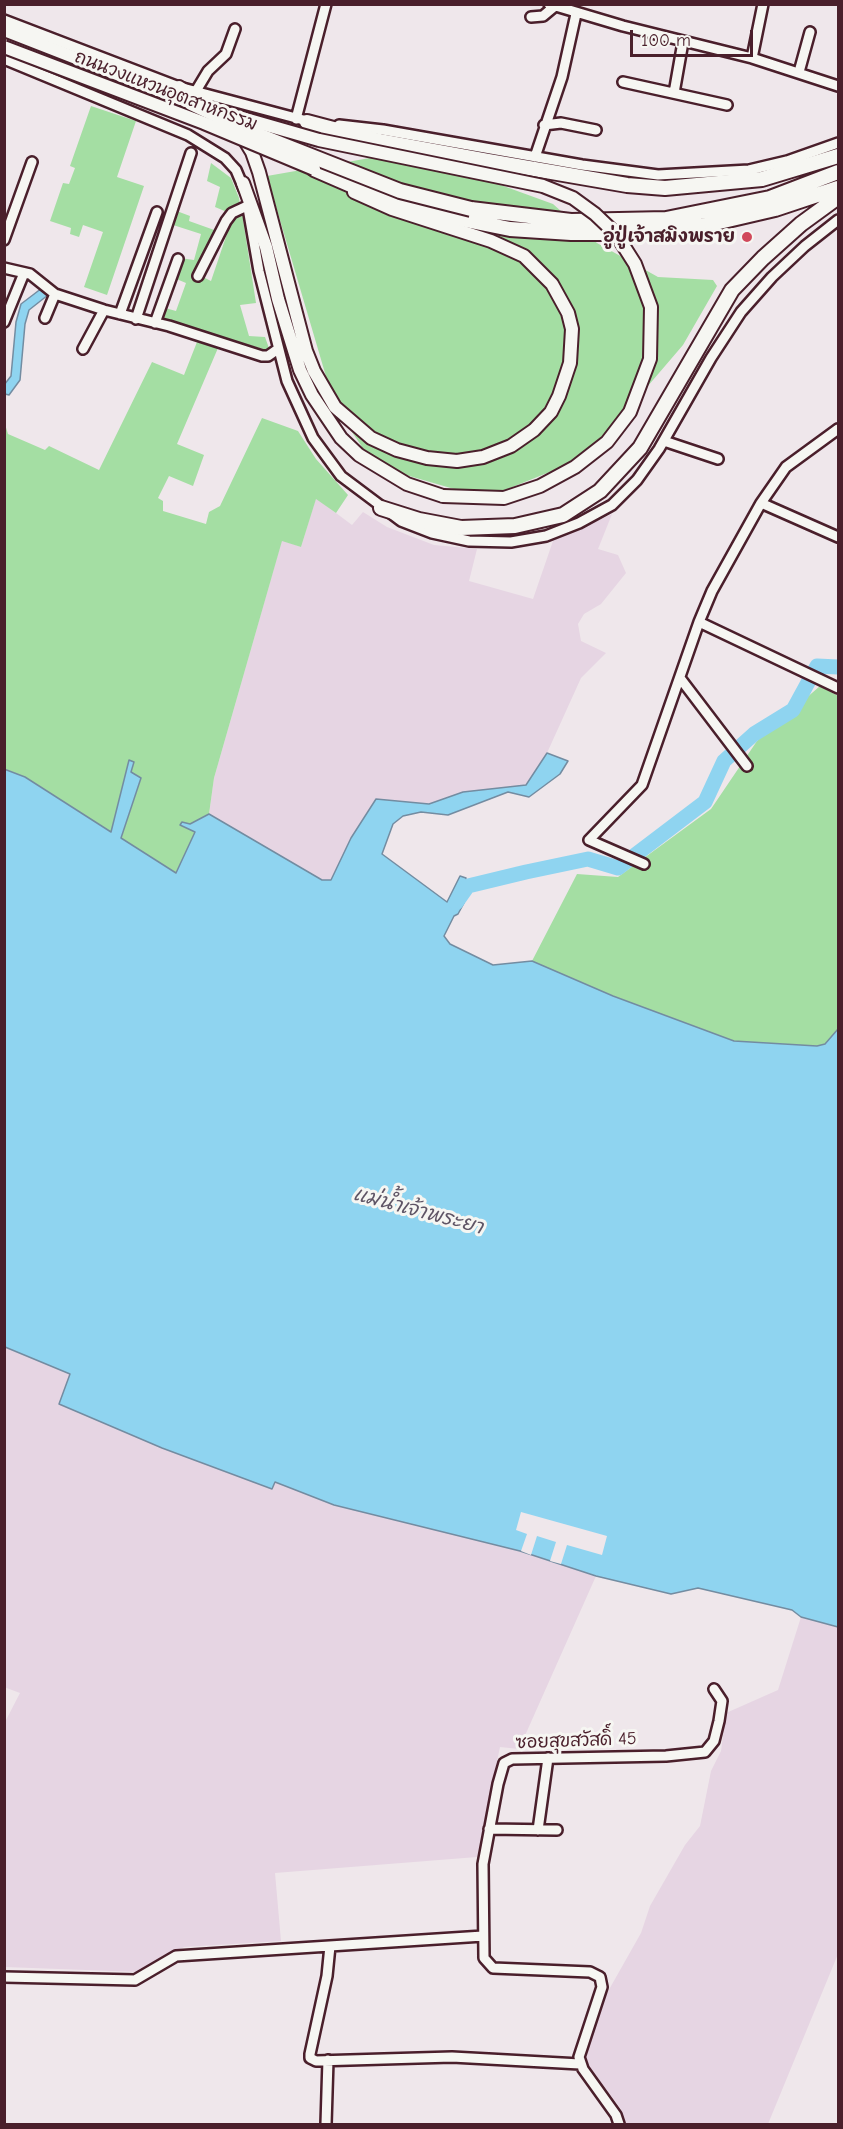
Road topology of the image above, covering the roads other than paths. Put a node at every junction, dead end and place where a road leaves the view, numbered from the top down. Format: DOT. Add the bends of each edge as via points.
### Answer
graph roads {
  1 [pos="326,4"];
  2 [pos="763,4"];
  3 [pos="552,5"];
  4 [pos="576,14"];
  5 [pos="531,17"];
  6 [pos="4,21"];
  7 [pos="235,29"];
  8 [pos="4,30"];
  9 [pos="810,32"];
  10 [pos="683,42"];
  11 [pos="4,47"];
  12 [pos="752,58"];
  13 [pos="4,59"];
  14 [pos="800,72"];
  15 [pos="623,82"];
  16 [pos="838,86"];
  17 [pos="179,87"];
  18 [pos="674,93"];
  19 [pos="193,97"];
  20 [pos="727,105"];
  21 [pos="301,120"];
  22 [pos="544,125"];
  23 [pos="596,129"];
  24 [pos="838,143"];
  25 [pos="191,153"];
  26 [pos="838,156"];
  27 [pos="535,157"];
  28 [pos="32,162"];
  29 [pos="315,169"];
  30 [pos="838,172"];
  31 [pos="243,183"];
  32 [pos="838,188"];
  33 [pos="838,197"];
  34 [pos="247,206"];
  35 [pos="157,212"];
  36 [pos="838,220"];
  37 [pos="4,240"];
  38 [pos="178,259"];
  39 [pos="4,268"];
  40 [pos="24,273"];
  41 [pos="198,276"];
  42 [pos="55,294"];
  43 [pos="104,310"];
  44 [pos="120,314"];
  45 [pos="45,318"];
  46 [pos="136,319"];
  47 [pos="4,322"];
  48 [pos="155,323"];
  49 [pos="83,349"];
  50 [pos="278,349"];
  51 [pos="838,429"];
  52 [pos="664,441"];
  53 [pos="718,459"];
  54 [pos="761,503"];
  55 [pos="381,508"];
  56 [pos="838,537"];
  57 [pos="699,622"];
  58 [pos="680,678"];
  59 [pos="838,688"];
  60 [pos="745,764"];
  61 [pos="644,864"];
  62 [pos="714,1689"];
  63 [pos="548,1758"];
  64 [pos="489,1829"];
  65 [pos="538,1830"];
  66 [pos="557,1830"];
  67 [pos="483,1936"];
  68 [pos="330,1946"];
  69 [pos="4,1977"];
  70 [pos="328,2060"];
  71 [pos="580,2064"];
  72 [pos="326,2124"];
  73 [pos="619,2124"];
  1 -- 21 [label="street"];
  2 -- 12 [label="street"];
  3 -- 4 [label="street"];
  3 -- 5 [label="street" via="543,16"];
  4 -- 10 [label="street"];
  4 -- 22 [label="street" via="562,77"];
  6 -- 17 [label="street"];
  7 -- 19 [label="street" via="226,54 208,71"];
  8 -- 19 [label="main road, ถนนวงแหวนอุตสาหกรรม"];
  9 -- 14 [label="street"];
  10 -- 12 [label="street"];
  10 -- 18 [label="street"];
  11 -- 29 [label="main road, ถนนวงแหวนอุตสาหกรรม, bridge"];
  12 -- 14 [label="street"];
  13 -- 31 [label="street" via="188,135 225,158"];
  14 -- 16 [label="street"];
  15 -- 18 [label="street"];
  17 -- 19 [label="street"];
  17 -- 29 [label="main road, ถนนวงแหวนอุตสาหกรรม" via="225,115 252,152 306,351 335,407 361,430 397,450 427,458 457,461 483,457 511,446 534,430 551,412 566,379 572,346 568,313 552,284 524,256 369,200"];
  18 -- 20 [label="street"];
  19 -- 21 [label="street"];
  19 -- 30 [label="highway, bridge" via="292,149 400,191 448,205 512,216 600,222 677,218 770,198"];
  19 -- 31 [label="main road, ถนนวงแหวนอุตสาหกรรม, bridge" via="319,140 543,186 573,198 616,234 635,264 651,307 650,359 630,412 607,442 575,467 540,486 504,498 443,496 407,484 359,455 341,438 317,403 300,370 266,247"];
  21 -- 26 [label="highway" via="380,141 488,162 665,188 762,179"];
  21 -- 27 [label="street"];
  22 -- 23 [label="street" via="561,123"];
  22 -- 27 [label="street"];
  24 -- 27 [label="street" via="749,170 707,173 658,175"];
  25 -- 46 [label="street"];
  28 -- 37 [label="street"];
  29 -- 32 [label="highway, bridge" via="388,199 441,215 510,229 571,233 632,233 702,226 775,209"];
  31 -- 34 [label="street"];
  33 -- 55 [label="highway" via="770,251 732,290 640,448 600,491 563,515 515,526 461,528"];
  34 -- 41 [label="street" via="232,213 226,221"];
  34 -- 50 [label="street"];
  35 -- 44 [label="street"];
  36 -- 52 [label="street" via="772,277 741,312"];
  38 -- 48 [label="street"];
  39 -- 40 [label="street"];
  40 -- 42 [label="street"];
  40 -- 47 [label="street"];
  42 -- 43 [label="street"];
  42 -- 45 [label="street"];
  43 -- 44 [label="street"];
  43 -- 49 [label="street"];
  44 -- 46 [label="street"];
  46 -- 48 [label="street"];
  48 -- 50 [label="street" via="262,356"];
  50 -- 55 [label="street" via="287,381 313,438 340,476"];
  51 -- 54 [label="street" via="786,467"];
  52 -- 53 [label="street"];
  52 -- 55 [label="street" via="612,505 546,536 511,542 469,541 432,533"];
  54 -- 56 [label="street"];
  54 -- 57 [label="street"];
  57 -- 58 [label="street"];
  57 -- 59 [label="street"];
  58 -- 60 [label="street"];
  58 -- 61 [label="street" via="642,785 589,840"];
  62 -- 63 [label="street, ซอยสุขสวัสดิ์ 45" via="722,1701 714,1742 705,1752"];
  63 -- 64 [label="street, ซอยสุขสวัสดิ์ 45" via="512,1759 504,1763"];
  63 -- 65 [label="street"];
  64 -- 65 [label="street"];
  64 -- 67 [label="street, ซอยสุขสวัสดิ์ 45" via="483,1864"];
  65 -- 66 [label="street"];
  67 -- 68 [label="street"];
  67 -- 71 [label="street, ซอยสุขสวัสดิ์ 45" via="484,1958 493,1968 590,1972 600,1977 602,1987 579,2051"];
  68 -- 69 [label="street" via="176,1956 135,1980"];
  68 -- 70 [label="street" via="310,2054 316,2061"];
  70 -- 71 [label="street" via="452,2057"];
  70 -- 72 [label="street"];
  71 -- 73 [label="street" via="613,2109"];
}
